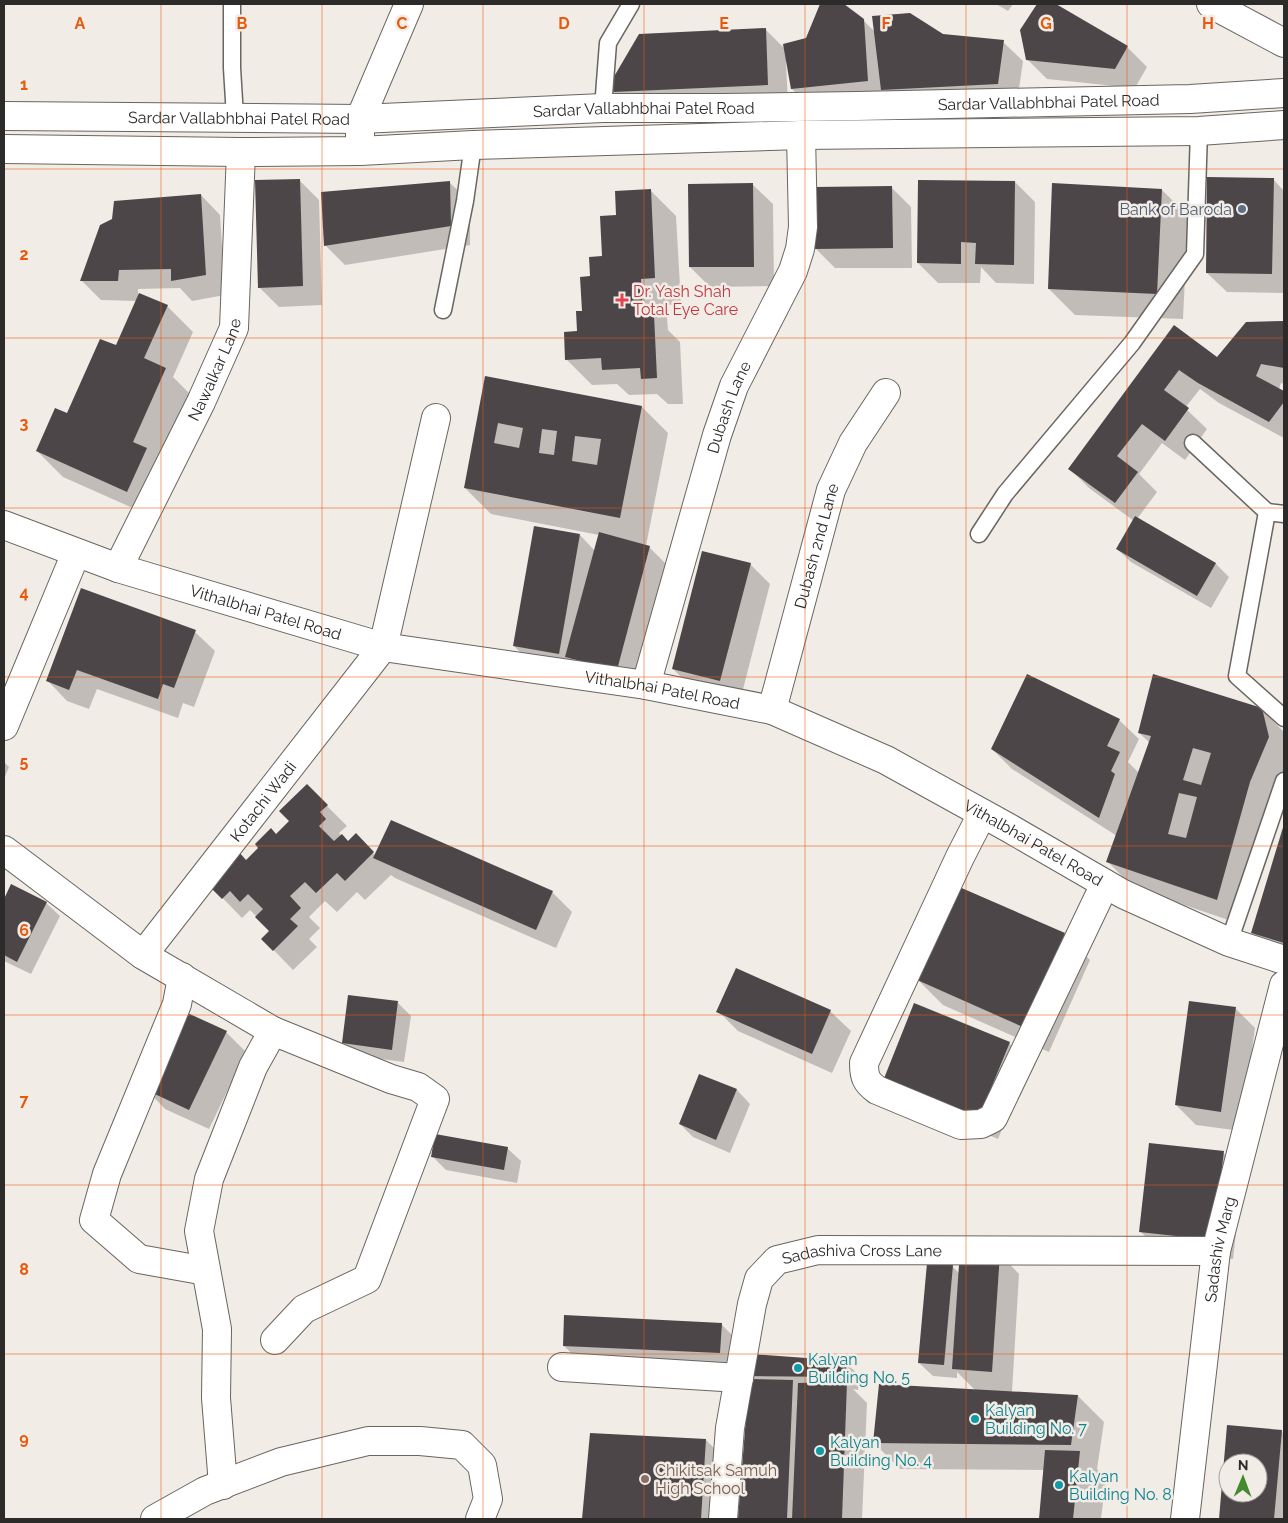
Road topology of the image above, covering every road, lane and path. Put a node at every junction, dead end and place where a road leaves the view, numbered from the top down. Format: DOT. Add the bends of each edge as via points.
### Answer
graph roads {
  1 [pos="232,4"];
  2 [pos="409,4"];
  3 [pos="631,4"];
  4 [pos="1211,4"];
  5 [pos="1284,43"];
  6 [pos="1284,93"];
  7 [pos="603,108"];
  8 [pos="4,116"];
  9 [pos="236,117"];
  10 [pos="360,119"];
  11 [pos="1284,125"];
  12 [pos="1199,131"];
  13 [pos="801,135"];
  14 [pos="473,145"];
  15 [pos="4,149"];
  16 [pos="360,151"];
  17 [pos="241,152"];
  18 [pos="443,310"];
  19 [pos="886,393"];
  20 [pos="436,418"];
  21 [pos="1193,443"];
  22 [pos="1267,512"];
  23 [pos="1284,514"];
  24 [pos="4,526"];
  25 [pos="979,534"];
  26 [pos="76,553"];
  27 [pos="118,568"];
  28 [pos="383,647"];
  29 [pos="646,685"];
  30 [pos="772,710"];
  31 [pos="1284,718"];
  32 [pos="4,726"];
  33 [pos="1284,781"];
  34 [pos="982,814"];
  35 [pos="4,850"];
  36 [pos="1105,884"];
  37 [pos="1229,942"];
  38 [pos="143,955"];
  39 [pos="1284,960"];
  40 [pos="182,978"];
  41 [pos="1284,985"];
  42 [pos="273,1031"];
  43 [pos="1216,1251"];
  44 [pos="206,1271"];
  45 [pos="275,1340"];
  46 [pos="562,1367"];
  47 [pos="739,1378"];
  48 [pos="223,1484"];
  49 [pos="154,1519"];
  50 [pos="480,1519"];
  51 [pos="722,1519"];
  52 [pos="1185,1519"];
  1 -- 9 [label="lane"];
  2 -- 10 [label="street"];
  3 -- 7 [label="lane" via="608,43"];
  4 -- 5 [label="street"];
  6 -- 7 [label="street, Sardar Vallabhbhai Patel Road" via="1190,99 877,106"];
  7 -- 10 [label="street, Sardar Vallabhbhai Patel Road"];
  8 -- 9 [label="street, Sardar Vallabhbhai Patel Road"];
  9 -- 10 [label="street, Sardar Vallabhbhai Patel Road"];
  10 -- 16 [label="street"];
  11 -- 12 [label="street, Sardar Vallabhbhai Patel Road"];
  12 -- 13 [label="street, Sardar Vallabhbhai Patel Road"];
  12 -- 25 [label="lane" via="1195,254 1132,343 1005,494"];
  13 -- 14 [label="street, Sardar Vallabhbhai Patel Road"];
  13 -- 29 [label="street, Dubash Lane" via="803,227 800,249 793,270 734,386"];
  14 -- 16 [label="street, Sardar Vallabhbhai Patel Road"];
  14 -- 18 [label="lane" via="466,201"];
  15 -- 17 [label="street, Sardar Vallabhbhai Patel Road"];
  16 -- 17 [label="street, Sardar Vallabhbhai Patel Road"];
  17 -- 27 [label="street, Nawalkar Lane" via="234,328"];
  19 -- 30 [label="street, Dubash 2nd Lane" via="854,443 831,490"];
  20 -- 28 [label="street"];
  21 -- 22 [label="lane"];
  22 -- 23 [label="lane"];
  22 -- 31 [label="lane" via="1237,676"];
  24 -- 26 [label="street, Vithalbhai Patel Road"];
  26 -- 27 [label="street, Vithalbhai Patel Road"];
  26 -- 32 [label="street"];
  27 -- 28 [label="street, Vithalbhai Patel Road"];
  28 -- 29 [label="street, Vithalbhai Patel Road"];
  28 -- 38 [label="street, Kotachi Wadi"];
  29 -- 30 [label="street, Vithalbhai Patel Road"];
  30 -- 34 [label="street, Vithalbhai Patel Road" via="886,760"];
  33 -- 37 [label="lane"];
  34 -- 36 [label="street, Vithalbhai Patel Road"];
  34 -- 36 [label="street" via="864,1063 867,1083 877,1090 961,1125 981,1124 994,1118"];
  35 -- 38 [label="street"];
  36 -- 37 [label="street, Vithalbhai Patel Road"];
  37 -- 39 [label="street, Vithalbhai Patel Road"];
  38 -- 40 [label="street"];
  40 -- 42 [label="street"];
  40 -- 44 [label="street" via="177,1004 107,1174 94,1220 139,1259"];
  41 -- 43 [label="street, Sadashiv Marg"];
  42 -- 44 [label="street" via="253,1067 209,1179 200,1231"];
  42 -- 45 [label="street" via="418,1088 435,1099 367,1279 304,1309"];
  43 -- 47 [label="street, Sadashiva Cross Lane" via="818,1250 777,1260 759,1279"];
  43 -- 52 [label="street, Sadashiv Marg"];
  44 -- 48 [label="street" via="217,1329 216,1398"];
  46 -- 47 [label="street"];
  47 -- 51 [label="street, Sadashiva Cross Lane" via="730,1428"];
  48 -- 49 [label="street"];
  48 -- 50 [label="street" via="281,1462 368,1441 462,1445 482,1465 488,1498"];
}
